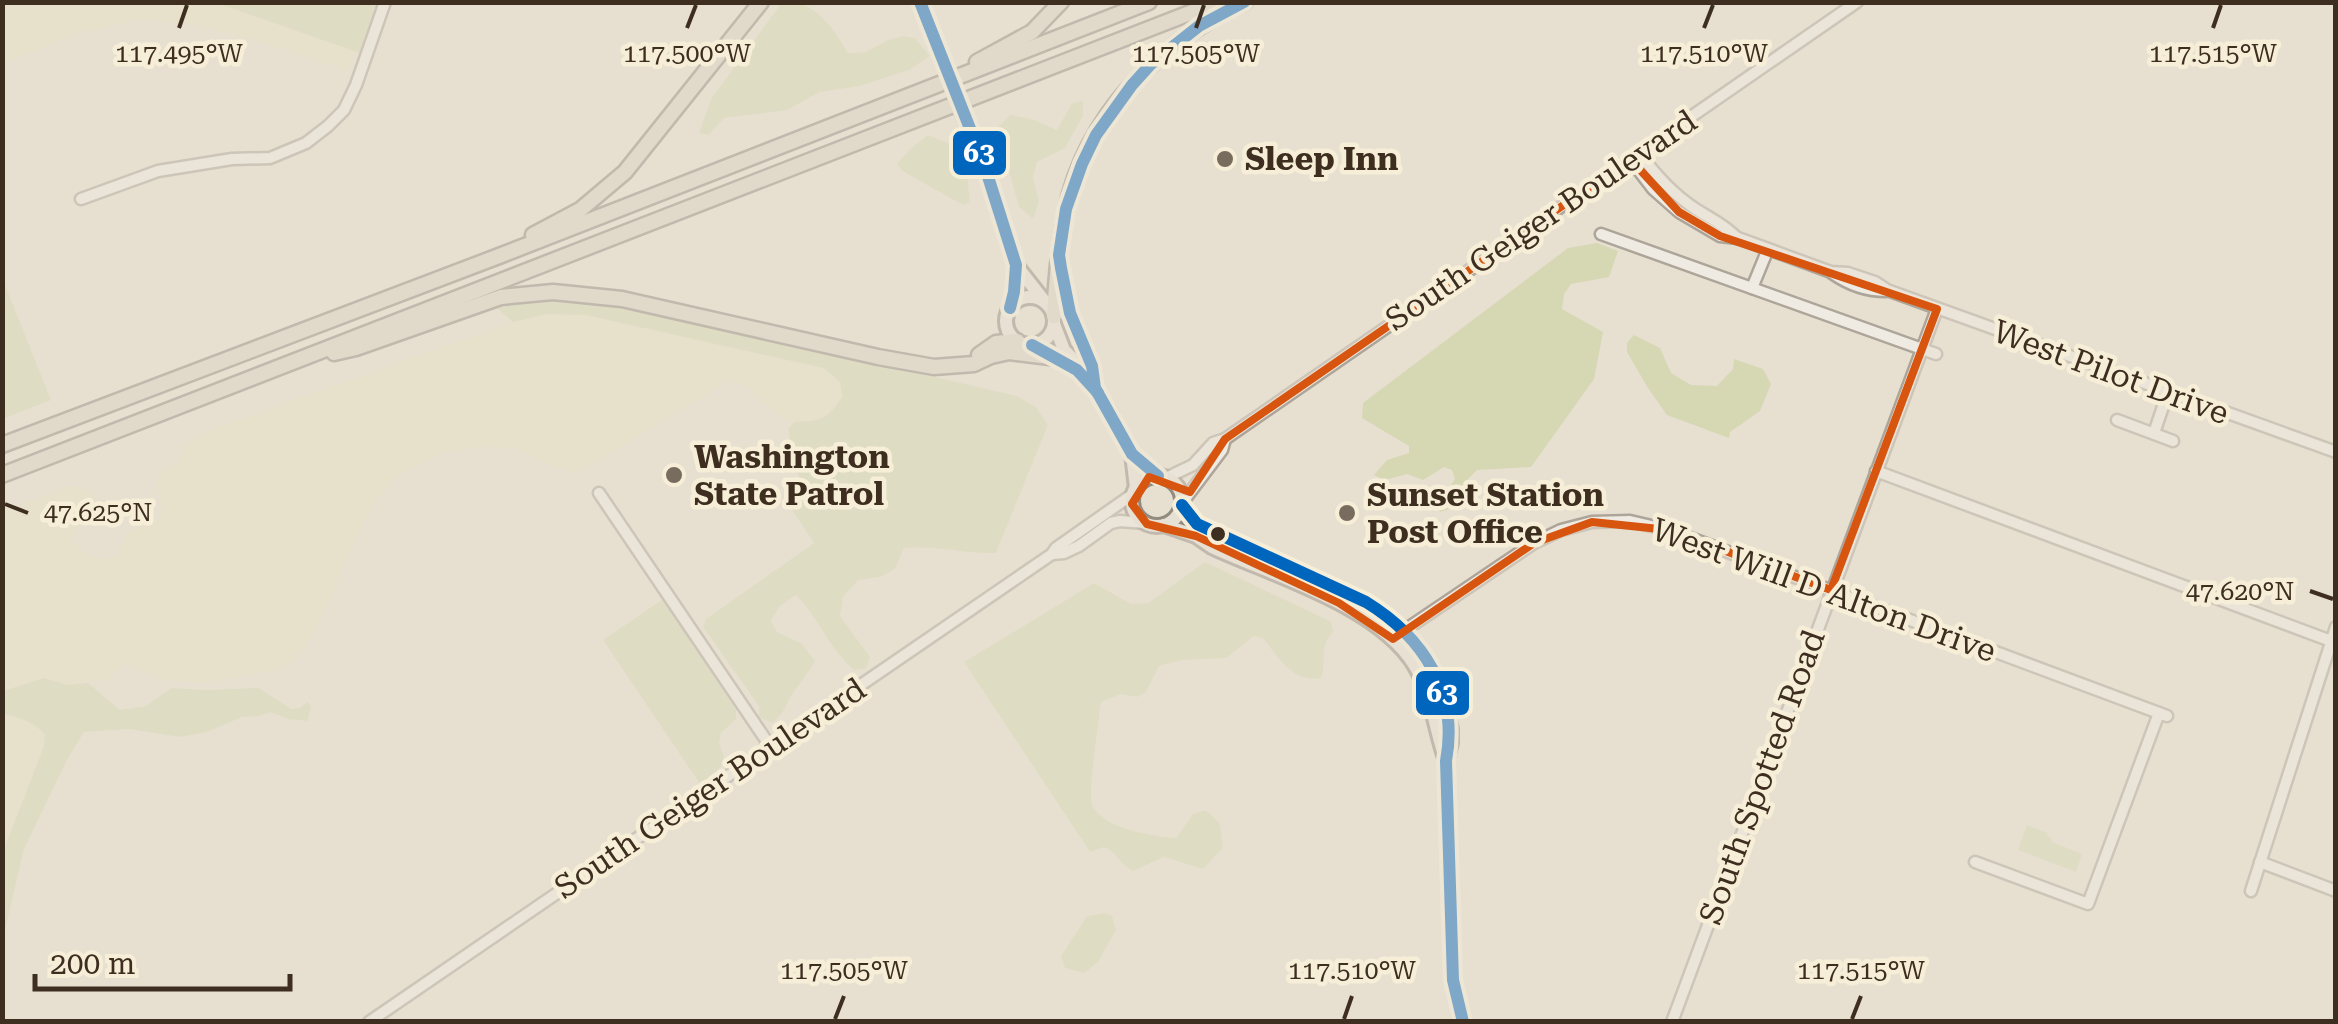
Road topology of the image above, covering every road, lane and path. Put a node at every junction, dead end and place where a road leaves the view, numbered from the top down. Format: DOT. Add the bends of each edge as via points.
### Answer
graph roads {
  1 [pos="385,2"];
  2 [pos="761,2"];
  3 [pos="1061,2"];
  4 [pos="1149,2"];
  5 [pos="1218,2"];
  6 [pos="1246,2"];
  7 [pos="1857,2"];
  8 [pos="921,4"];
  9 [pos="961,76"];
  10 [pos="1634,156"];
  11 [pos="82,199"];
  12 [pos="1601,234"];
  13 [pos="1768,250"];
  14 [pos="1060,255"];
  15 [pos="499,256"];
  16 [pos="1016,265"];
  17 [pos="1752,288"];
  18 [pos="1046,302"];
  19 [pos="1010,308"];
  20 [pos="1937,308"];
  21 [pos="1054,320"];
  22 [pos="1024,343"];
  23 [pos="1922,349"];
  24 [pos="1936,354"];
  25 [pos="1058,358"];
  26 [pos="284,364"];
  27 [pos="962,365"];
  28 [pos="1091,383"];
  29 [pos="2168,392"];
  30 [pos="2117,420"];
  31 [pos="2154,433"];
  32 [pos="1225,439"];
  33 [pos="2173,441"];
  34 [pos="2,445"];
  35 [pos="2336,452"];
  36 [pos="1132,454"];
  37 [pos="1876,471"];
  38 [pos="2,475"];
  39 [pos="1162,477"];
  40 [pos="1135,491"];
  41 [pos="599,493"];
  42 [pos="1182,504"];
  43 [pos="1145,523"];
  44 [pos="1164,526"];
  45 [pos="1052,554"];
  46 [pos="1831,590"];
  47 [pos="2336,627"];
  48 [pos="1405,630"];
  49 [pos="1393,639"];
  50 [pos="2331,649"];
  51 [pos="770,746"];
  52 [pos="1446,761"];
  53 [pos="1974,862"];
  54 [pos="2260,862"];
  55 [pos="2251,890"];
  56 [pos="2336,891"];
  57 [pos="368,1022"];
  58 [pos="1462,1022"];
  59 [pos="1672,1022"];
  1 -- 11 [label="street" via="344,110 306,143 270,158 158,171"];
  2 -- 15 [label="highway" via="624,172 580,210"];
  3 -- 9 [label="highway" via="1032,32"];
  4 -- 9 [label="highway"];
  5 -- 26 [label="highway"];
  6 -- 14 [label="highway" via="1174,44 1114,108 1074,182"];
  7 -- 10 [label="street, South Geiger Boulevard"];
  8 -- 16 [label="main road, bridge"];
  9 -- 15 [label="highway"];
  10 -- 13 [label="street, West Pilot Drive" via="1654,190 1679,212 1720,236"];
  10 -- 32 [label="street, South Geiger Boulevard"];
  12 -- 17 [label="street"];
  13 -- 17 [label="street"];
  13 -- 20 [label="street, West Pilot Drive"];
  14 -- 21 [label="highway"];
  14 -- 28 [label="highway" via="1065,297 1092,366"];
  15 -- 34 [label="highway"];
  16 -- 18 [label="main road"];
  16 -- 19 [label="main road"];
  17 -- 23 [label="street"];
  18 -- 19 [label="main road" via="1030,296"];
  18 -- 21 [label="main road"];
  19 -- 22 [label="main road" via="1008,330"];
  20 -- 23 [label="street, South Spotted Road"];
  20 -- 29 [label="street, West Pilot Drive"];
  21 -- 22 [label="main road" via="1046,338"];
  21 -- 28 [label="main road" via="1064,350"];
  22 -- 25 [label="main road"];
  22 -- 27 [label="highway" via="996,343"];
  23 -- 24 [label="street"];
  23 -- 37 [label="street, South Spotted Road"];
  25 -- 27 [label="highway" via="1009,352"];
  25 -- 28 [label="main road"];
  26 -- 27 [label="highway" via="356,348 502,297 553,292 622,299 934,367"];
  26 -- 38 [label="highway"];
  28 -- 36 [label="main road"];
  29 -- 31 [label="street"];
  29 -- 35 [label="street, West Pilot Drive"];
  30 -- 31 [label="street"];
  31 -- 33 [label="street"];
  32 -- 39 [label="street, South Geiger Boulevard" via="1193,465"];
  32 -- 42 [label="street, South Geiger Boulevard"];
  36 -- 39 [label="main road"];
  36 -- 40 [label="main road"];
  37 -- 46 [label="street, South Spotted Road"];
  37 -- 50 [label="street"];
  39 -- 40 [label="main road"];
  39 -- 42 [label="main road" via="1178,488"];
  40 -- 43 [label="main road" via="1132,504"];
  40 -- 45 [label="street, South Geiger Boulevard"];
  41 -- 51 [label="street"];
  42 -- 44 [label="main road"];
  42 -- 48 [label="main road" via="1197,524 1366,602"];
  43 -- 44 [label="main road"];
  43 -- 45 [label="street, South Geiger Boulevard" via="1111,524 1079,546"];
  44 -- 49 [label="main road" via="1339,603"];
  45 -- 51 [label="street, South Geiger Boulevard"];
  46 -- 48 [label="street, West Will D Alton Drive" via="1670,530 1592,522 1534,543"];
  46 -- 53 [label="street, West Will D Alton Drive" via="2163,714 2088,904"];
  46 -- 59 [label="street, South Spotted Road"];
  47 -- 50 [label="street"];
  48 -- 49 [label="street, West Will D Alton Drive"];
  48 -- 52 [label="main road" via="1441,689 1451,743"];
  49 -- 52 [label="main road" via="1426,689"];
  50 -- 54 [label="street"];
  51 -- 57 [label="street, South Geiger Boulevard"];
  52 -- 58 [label="main road" via="1453,980"];
  54 -- 55 [label="street"];
  54 -- 56 [label="street"];
}
